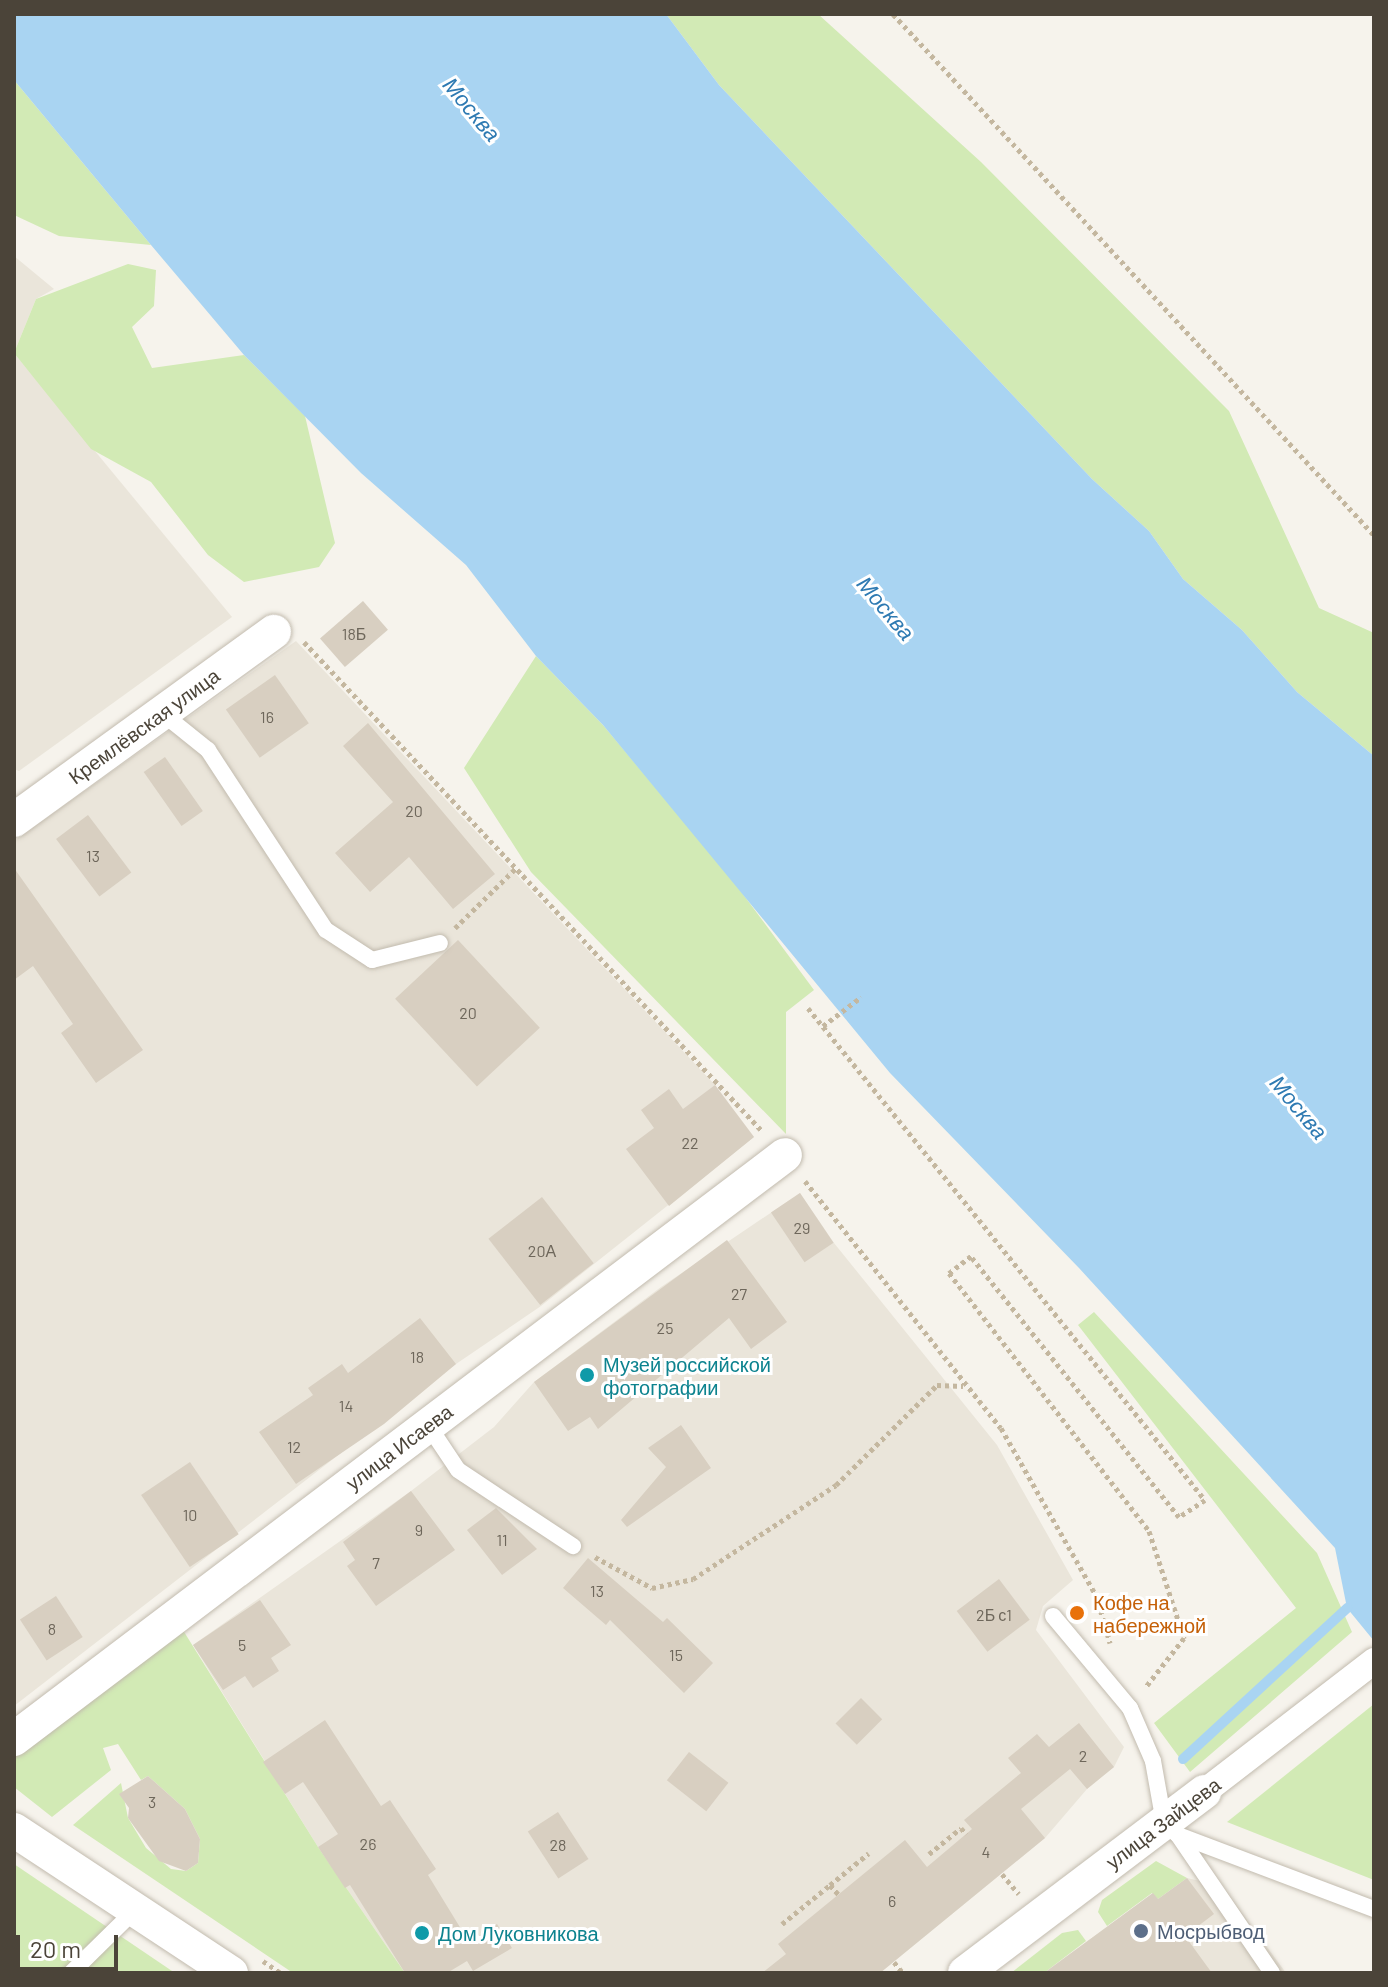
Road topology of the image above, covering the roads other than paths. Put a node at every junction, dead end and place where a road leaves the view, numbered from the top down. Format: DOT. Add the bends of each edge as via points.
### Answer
graph roads {
  1 [pos="274,632"];
  2 [pos="162,713"];
  3 [pos="14,820"];
  4 [pos="440,943"];
  5 [pos="785,1155"];
  6 [pos="428,1425"];
  7 [pos="573,1546"];
  8 [pos="1053,1616"];
  9 [pos="1367,1666"];
  10 [pos="14,1739"];
  11 [pos="1204,1792"];
  12 [pos="1171,1829"];
  13 [pos="14,1830"];
  14 [pos="1374,1909"];
  15 [pos="135,1910"];
  16 [pos="71,1973"];
  17 [pos="231,1973"];
  18 [pos="965,1973"];
  19 [pos="1272,1973"];
  1 -- 2 [label="street, Кремлёвская улица"];
  2 -- 3 [label="street, Кремлёвская улица"];
  2 -- 4 [label="lane" via="208,750 225,772 326,930 372,960"];
  5 -- 6 [label="street, улица Исаева"];
  6 -- 7 [label="lane" via="458,1470"];
  6 -- 10 [label="street, улица Исаева"];
  8 -- 12 [label="lane" via="1130,1708 1153,1761"];
  9 -- 11 [label="street, улица Зайцева"];
  11 -- 12 [label="street, улица Зайцева"];
  12 -- 14 [label="lane"];
  12 -- 18 [label="street, улица Зайцева"];
  12 -- 19 [label="lane"];
  13 -- 15 [label="street"];
  15 -- 16 [label="lane"];
  15 -- 17 [label="street"];
}
